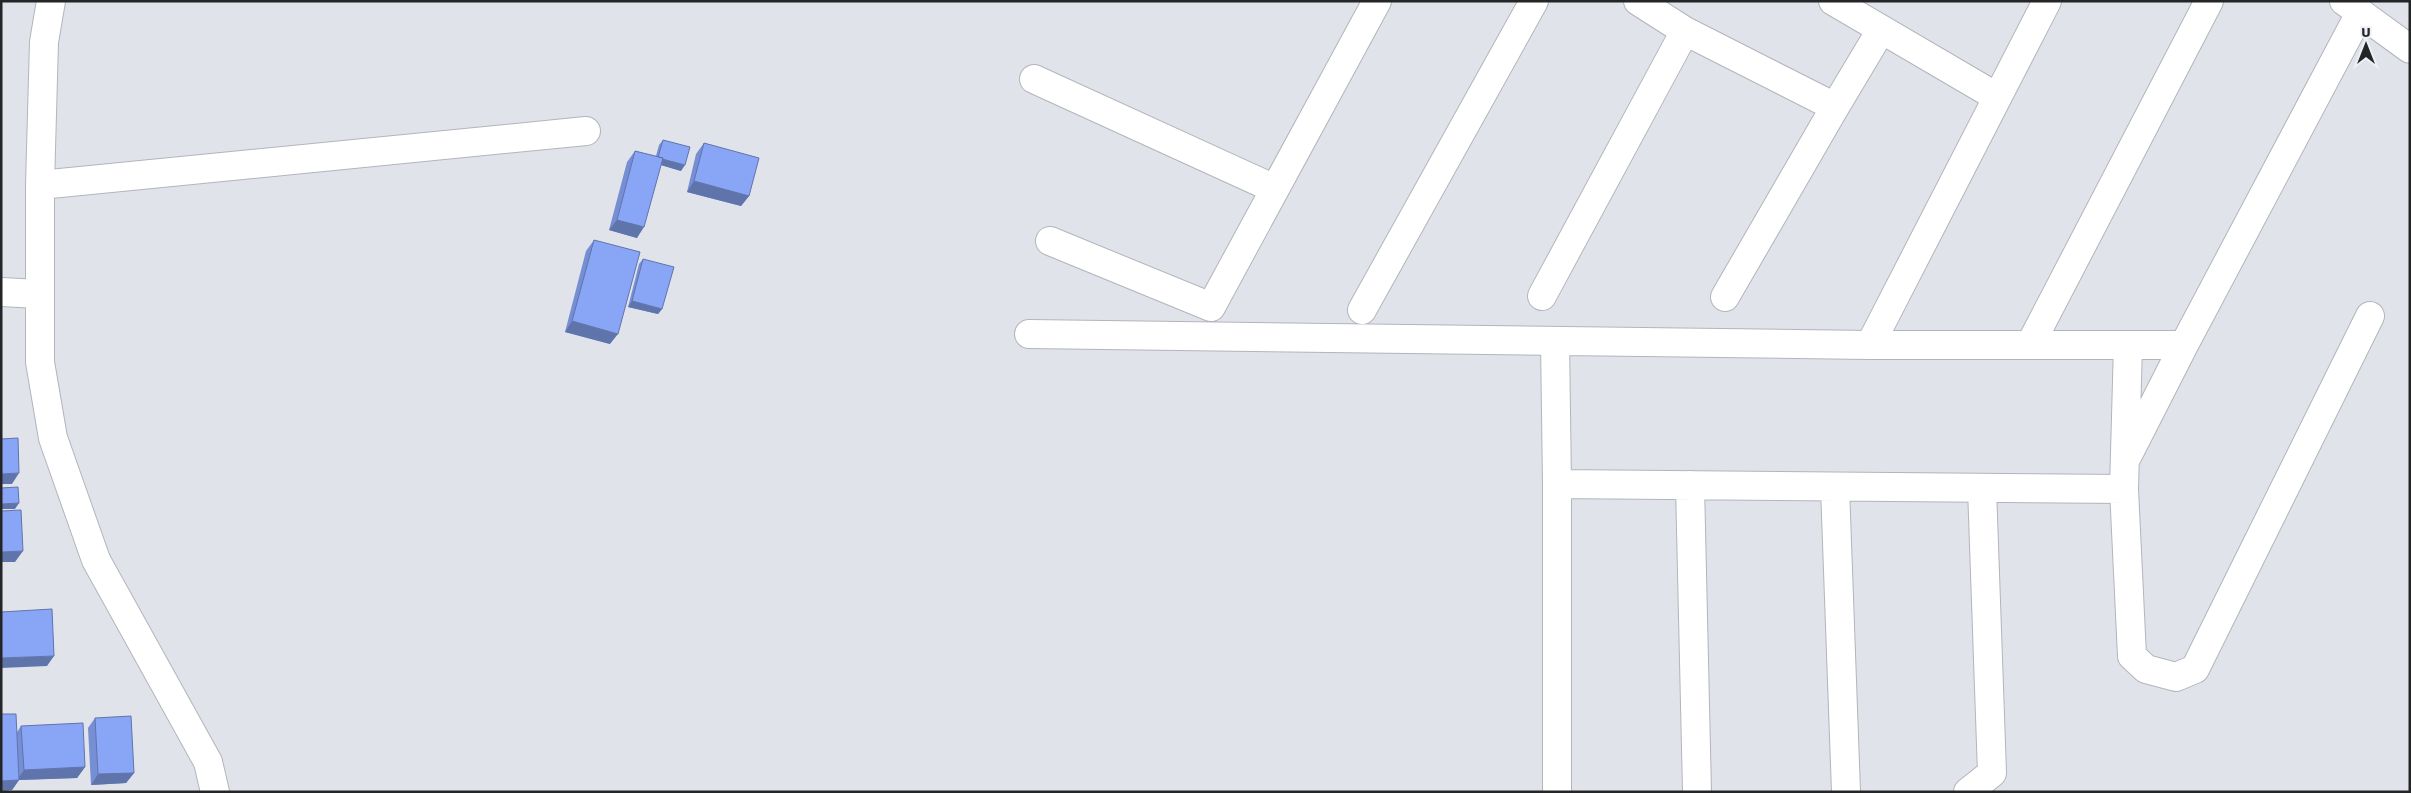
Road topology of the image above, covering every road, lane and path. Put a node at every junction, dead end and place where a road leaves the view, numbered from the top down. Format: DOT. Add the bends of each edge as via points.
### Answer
graph roads {
  1 [pos="51,1"];
  2 [pos="1377,1"];
  3 [pos="1534,1"];
  4 [pos="1638,1"];
  5 [pos="1833,1"];
  6 [pos="2047,1"];
  7 [pos="2209,1"];
  8 [pos="2352,7"];
  9 [pos="1881,30"];
  10 [pos="1685,31"];
  11 [pos="2410,49"];
  12 [pos="1034,79"];
  13 [pos="1997,97"];
  14 [pos="1835,107"];
  15 [pos="586,131"];
  16 [pos="40,185"];
  17 [pos="1275,189"];
  18 [pos="1050,241"];
  19 [pos="1,292"];
  20 [pos="39,294"];
  21 [pos="1542,296"];
  22 [pos="1725,297"];
  23 [pos="1362,310"];
  24 [pos="2370,316"];
  25 [pos="1029,334"];
  26 [pos="1555,341"];
  27 [pos="1870,345"];
  28 [pos="2030,345"];
  29 [pos="2128,345"];
  30 [pos="2184,345"];
  31 [pos="2124,462"];
  32 [pos="1556,484"];
  33 [pos="1690,485"];
  34 [pos="1835,487"];
  35 [pos="1982,488"];
  36 [pos="2124,489"];
  37 [pos="215,792"];
  38 [pos="1556,792"];
  39 [pos="1698,792"];
  40 [pos="1846,792"];
  41 [pos="1968,792"];
  1 -- 16 [label="street" via="44,42"];
  2 -- 17 [label="street"];
  3 -- 23 [label="street"];
  4 -- 10 [label="street"];
  5 -- 9 [label="street"];
  6 -- 13 [label="street"];
  7 -- 28 [label="street"];
  8 -- 11 [label="street"];
  8 -- 30 [label="street"];
  9 -- 13 [label="street"];
  9 -- 14 [label="street"];
  10 -- 14 [label="street"];
  10 -- 21 [label="street"];
  12 -- 17 [label="street"];
  13 -- 27 [label="street"];
  14 -- 22 [label="street"];
  15 -- 16 [label="street"];
  16 -- 20 [label="street"];
  17 -- 18 [label="street" via="1211,307"];
  19 -- 20 [label="street"];
  20 -- 37 [label="street" via="40,362 53,438 96,560 208,762"];
  24 -- 36 [label="street" via="2195,669 2176,677 2146,670 2132,656"];
  25 -- 26 [label="street"];
  26 -- 27 [label="street"];
  26 -- 32 [label="street"];
  27 -- 28 [label="street"];
  28 -- 29 [label="street"];
  29 -- 30 [label="street"];
  29 -- 31 [label="street"];
  30 -- 31 [label="street"];
  31 -- 36 [label="street"];
  32 -- 33 [label="street"];
  32 -- 38 [label="street"];
  33 -- 34 [label="street"];
  33 -- 39 [label="street"];
  34 -- 35 [label="street"];
  34 -- 40 [label="street"];
  35 -- 36 [label="street"];
  35 -- 41 [label="street" via="1992,773"];
}
